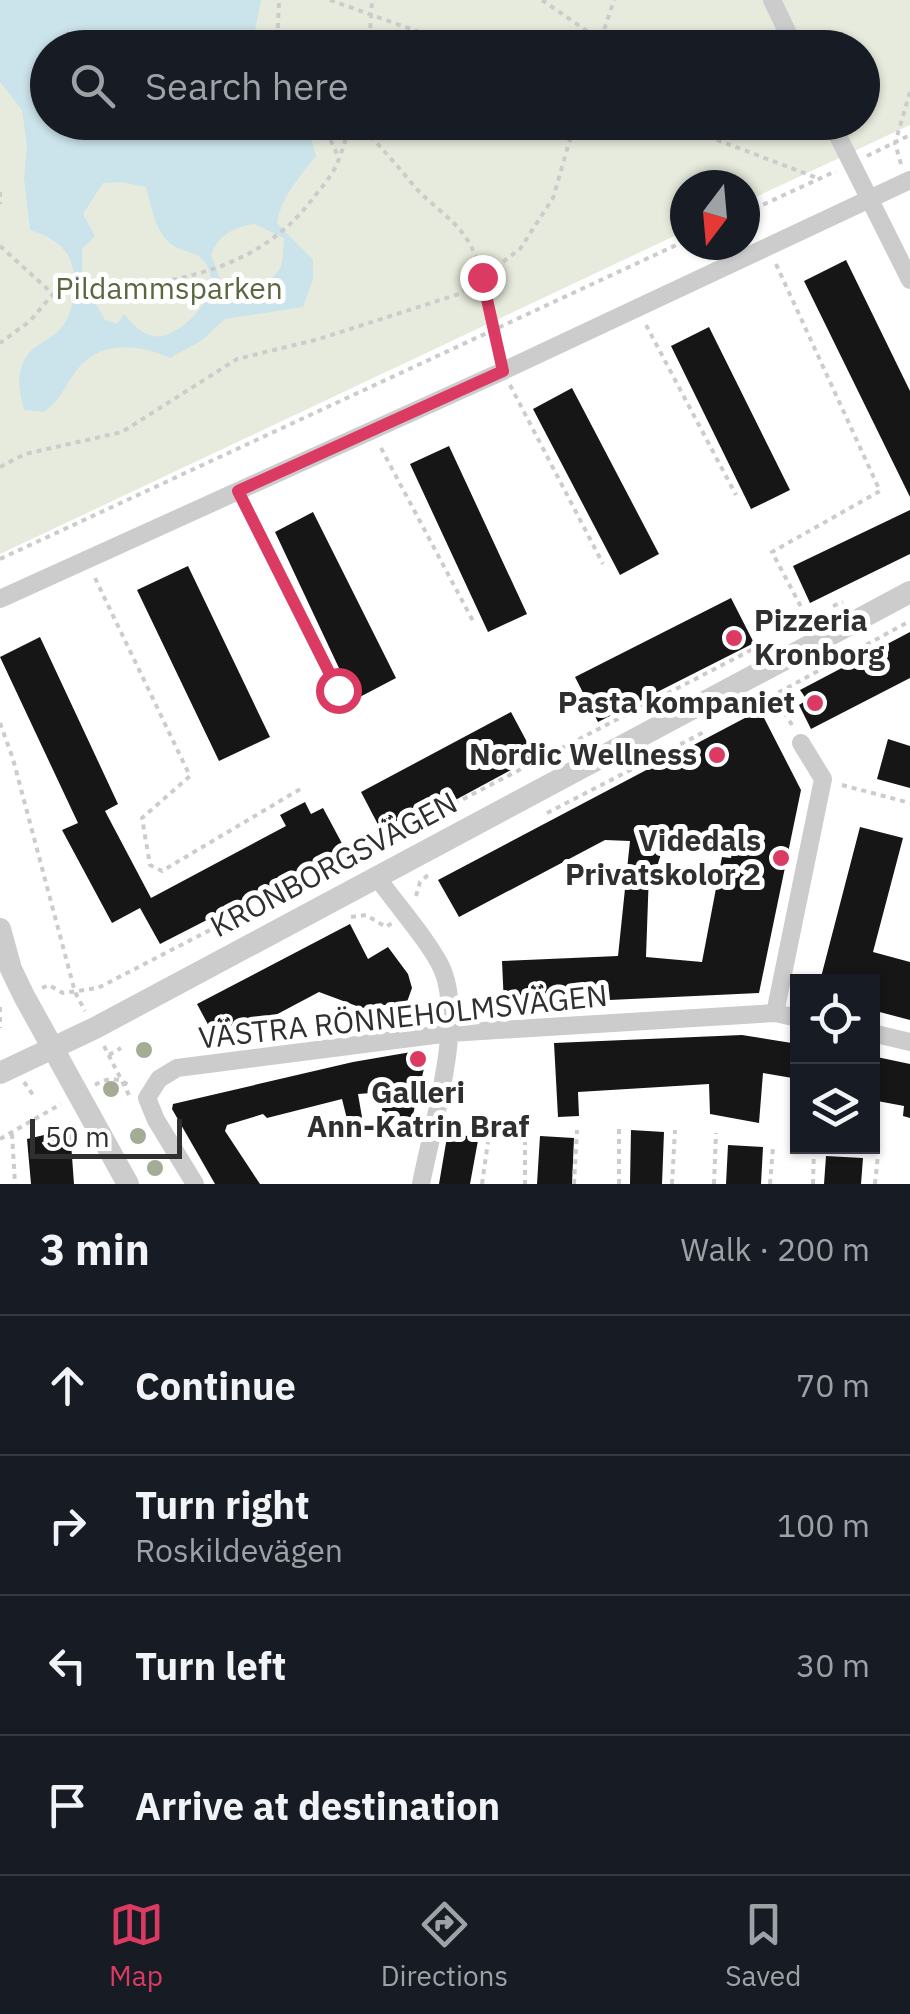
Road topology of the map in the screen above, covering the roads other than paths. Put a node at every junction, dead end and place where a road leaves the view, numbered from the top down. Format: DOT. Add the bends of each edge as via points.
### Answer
graph roads {
  1 [pos="772,0"];
  2 [pos="786,30"];
  3 [pos="840,140"];
  4 [pos="908,181"];
  5 [pos="869,199"];
  6 [pos="910,280"];
  7 [pos="910,592"];
  8 [pos="0,599"];
  9 [pos="802,742"];
  10 [pos="376,876"];
  11 [pos="0,930"];
  12 [pos="774,1013"];
  13 [pos="790,1016"];
  14 [pos="450,1033"];
  15 [pos="880,1035"];
  16 [pos="910,1042"];
  17 [pos="50,1047"];
  18 [pos="0,1073"];
  19 [pos="128,1184"];
  20 [pos="195,1184"];
  21 [pos="421,1184"];
  1 -- 2 [label="street"];
  3 -- 5 [label="street"];
  4 -- 5 [label="street"];
  5 -- 6 [label="street"];
  5 -- 8 [label="street"];
  7 -- 10 [label="street, KRONBORGSVÄGEN"];
  9 -- 12 [label="street" via="823,780"];
  10 -- 14 [label="street" via="442,968 452,1003"];
  10 -- 17 [label="street, KRONBORGSVÄGEN"];
  11 -- 17 [label="street" via="10,969"];
  12 -- 13 [label="street, VÄSTRA RÖNNEHOLMSVÄGEN"];
  12 -- 14 [label="street, VÄSTRA RÖNNEHOLMSVÄGEN"];
  14 -- 20 [label="street, VÄSTRA RÖNNEHOLMSVÄGEN" via="176,1068 159,1078 147,1098"];
  14 -- 21 [label="street"];
  15 -- 16 [label="street"];
  17 -- 18 [label="street, KRONBORGSVÄGEN"];
  17 -- 19 [label="street"];
}
